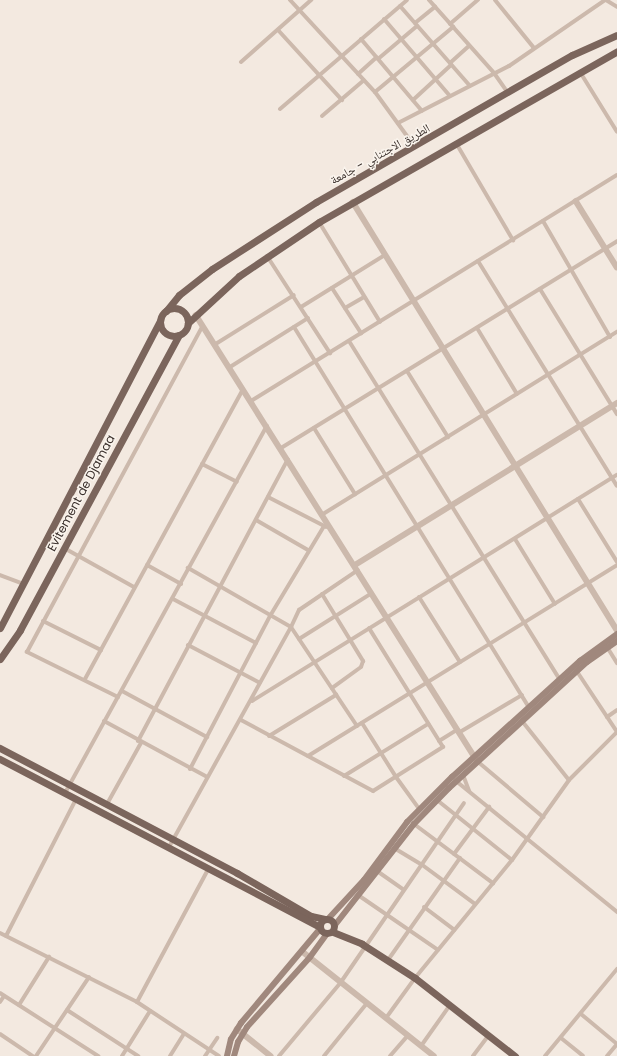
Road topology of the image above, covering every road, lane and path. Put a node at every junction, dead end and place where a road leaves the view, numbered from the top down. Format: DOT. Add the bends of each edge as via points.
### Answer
graph roads {
  1 [pos="290,0"];
  2 [pos="311,0"];
  3 [pos="407,0"];
  4 [pos="429,0"];
  5 [pos="478,0"];
  6 [pos="495,0"];
  7 [pos="605,0"];
  8 [pos="400,6"];
  9 [pos="435,7"];
  10 [pos="617,7"];
  11 [pos="300,11"];
  12 [pos="384,19"];
  13 [pos="416,24"];
  14 [pos="451,25"];
  15 [pos="278,30"];
  16 [pos="617,35"];
  17 [pos="361,39"];
  18 [pos="402,40"];
  19 [pos="433,44"];
  20 [pos="469,46"];
  21 [pos="534,48"];
  22 [pos="617,51"];
  23 [pos="341,56"];
  24 [pos="378,58"];
  25 [pos="416,58"];
  26 [pos="241,62"];
  27 [pos="451,64"];
  28 [pos="580,72"];
  29 [pos="494,73"];
  30 [pos="358,74"];
  31 [pos="319,75"];
  32 [pos="393,77"];
  33 [pos="436,79"];
  34 [pos="364,80"];
  35 [pos="470,86"];
  36 [pos="375,92"];
  37 [pos="508,93"];
  38 [pos="450,96"];
  39 [pos="342,100"];
  40 [pos="413,100"];
  41 [pos="280,109"];
  42 [pos="422,110"];
  43 [pos="322,116"];
  44 [pos="398,123"];
  45 [pos="617,132"];
  46 [pos="456,143"];
  47 [pos="416,147"];
  48 [pos="617,176"];
  49 [pos="576,201"];
  50 [pos="352,202"];
  51 [pos="543,221"];
  52 [pos="318,222"];
  53 [pos="513,240"];
  54 [pos="617,241"];
  55 [pos="605,248"];
  56 [pos="385,255"];
  57 [pos="267,256"];
  58 [pos="478,261"];
  59 [pos="617,267"];
  60 [pos="570,270"];
  61 [pos="350,277"];
  62 [pos="332,288"];
  63 [pos="540,289"];
  64 [pos="294,295"];
  65 [pos="364,297"];
  66 [pos="414,301"];
  67 [pos="301,307"];
  68 [pos="346,308"];
  69 [pos="507,309"];
  70 [pos="166,311"];
  71 [pos="196,315"];
  72 [pos="308,318"];
  73 [pos="160,321"];
  74 [pos="380,322"];
  75 [pos="188,323"];
  76 [pos="203,325"];
  77 [pos="294,327"];
  78 [pos="477,328"];
  79 [pos="617,332"];
  80 [pos="361,333"];
  81 [pos="179,335"];
  82 [pos="610,336"];
  83 [pos="349,341"];
  84 [pos="214,345"];
  85 [pos="443,349"];
  86 [pos="330,353"];
  87 [pos="581,355"];
  88 [pos="315,362"];
  89 [pos="230,367"];
  90 [pos="407,371"];
  91 [pos="548,375"];
  92 [pos="243,388"];
  93 [pos="379,388"];
  94 [pos="518,394"];
  95 [pos="251,401"];
  96 [pos="615,404"];
  97 [pos="345,409"];
  98 [pos="617,414"];
  99 [pos="484,415"];
  100 [pos="267,426"];
  101 [pos="580,426"];
  102 [pos="314,428"];
  103 [pos="448,437"];
  104 [pos="281,448"];
  105 [pos="420,454"];
  106 [pos="288,458"];
  107 [pos="202,464"];
  108 [pos="515,466"];
  109 [pos="386,475"];
  110 [pos="617,475"];
  111 [pos="612,478"];
  112 [pos="237,482"];
  113 [pos="617,486"];
  114 [pos="355,494"];
  115 [pos="268,497"];
  116 [pos="578,499"];
  117 [pos="451,505"];
  118 [pos="323,514"];
  119 [pos="548,518"];
  120 [pos="256,520"];
  121 [pos="324,526"];
  122 [pos="417,526"];
  123 [pos="333,531"];
  124 [pos="514,539"];
  125 [pos="64,548"];
  126 [pos="308,550"];
  127 [pos="78,556"];
  128 [pos="484,558"];
  129 [pos="617,562"];
  130 [pos="147,564"];
  131 [pos="617,565"];
  132 [pos="356,567"];
  133 [pos="188,568"];
  134 [pos="0,575"];
  135 [pos="450,579"];
  136 [pos="588,583"];
  137 [pos="23,584"];
  138 [pos="181,584"];
  139 [pos="134,587"];
  140 [pos="220,587"];
  141 [pos="372,593"];
  142 [pos="322,594"];
  143 [pos="420,597"];
  144 [pos="173,599"];
  145 [pos="555,604"];
  146 [pos="204,616"];
  147 [pos="270,616"];
  148 [pos="335,616"];
  149 [pos="388,617"];
  150 [pos="44,621"];
  151 [pos="524,623"];
  152 [pos="291,627"];
  153 [pos="0,628"];
  154 [pos="369,628"];
  155 [pos="617,630"];
  156 [pos="617,634"];
  157 [pos="299,639"];
  158 [pos="350,640"];
  159 [pos="617,641"];
  160 [pos="256,643"];
  161 [pos="490,644"];
  162 [pos="188,645"];
  163 [pos="606,645"];
  164 [pos="101,650"];
  165 [pos="0,659"];
  166 [pos="314,662"];
  167 [pos="460,662"];
  168 [pos="617,663"];
  169 [pos="575,668"];
  170 [pos="240,673"];
  171 [pos="85,679"];
  172 [pos="559,679"];
  173 [pos="428,682"];
  174 [pos="260,683"];
  175 [pos="332,688"];
  176 [pos="122,690"];
  177 [pos="409,694"];
  178 [pos="336,695"];
  179 [pos="522,695"];
  180 [pos="118,697"];
  181 [pos="252,701"];
  182 [pos="528,706"];
  183 [pos="155,709"];
  184 [pos="617,710"];
  185 [pos="607,717"];
  186 [pos="241,720"];
  187 [pos="104,721"];
  188 [pos="522,721"];
  189 [pos="362,723"];
  190 [pos="428,724"];
  191 [pos="357,726"];
  192 [pos="459,730"];
  193 [pos="617,732"];
  194 [pos="269,736"];
  195 [pos="207,737"];
  196 [pos="439,741"];
  197 [pos="139,742"];
  198 [pos="0,748"];
  199 [pos="381,753"];
  200 [pos="308,756"];
  201 [pos="475,758"];
  202 [pos="0,759"];
  203 [pos="190,769"];
  204 [pos="462,774"];
  205 [pos="344,776"];
  206 [pos="207,777"];
  207 [pos="396,777"];
  208 [pos="454,779"];
  209 [pos="569,780"];
  210 [pos="70,784"];
  211 [pos="469,791"];
  212 [pos="65,793"];
  213 [pos="76,799"];
  214 [pos="437,800"];
  215 [pos="464,802"];
  216 [pos="107,804"];
  217 [pos="489,807"];
  218 [pos="419,809"];
  219 [pos="455,816"];
  220 [pos="543,817"];
  221 [pos="414,824"];
  222 [pos="472,829"];
  223 [pos="528,838"];
  224 [pos="174,839"];
  225 [pos="437,841"];
  226 [pos="169,847"];
  227 [pos="394,848"];
  228 [pos="454,854"];
  229 [pos="460,858"];
  230 [pos="512,860"];
  231 [pos="421,864"];
  232 [pos="209,868"];
  233 [pos="377,871"];
  234 [pos="444,881"];
  235 [pos="493,883"];
  236 [pos="404,889"];
  237 [pos="358,895"];
  238 [pos="475,904"];
  239 [pos="424,907"];
  240 [pos="617,912"];
  241 [pos="385,915"];
  242 [pos="326,919"];
  243 [pos="320,928"];
  244 [pos="332,929"];
  245 [pos="408,930"];
  246 [pos="454,930"];
  247 [pos="1,934"];
  248 [pos="6,936"];
  249 [pos="364,945"];
  250 [pos="438,950"];
  251 [pos="303,952"];
  252 [pos="49,957"];
  253 [pos="310,957"];
  254 [pos="388,960"];
  255 [pos="617,970"];
  256 [pos="89,977"];
  257 [pos="415,978"];
  258 [pos="341,982"];
  259 [pos="0,993"];
  260 [pos="4,996"];
  261 [pos="0,1002"];
  262 [pos="136,1002"];
  263 [pos="367,1003"];
  264 [pos="19,1005"];
  265 [pos="450,1005"];
  266 [pos="68,1010"];
  267 [pos="150,1011"];
  268 [pos="581,1014"];
  269 [pos="247,1015"];
  270 [pos="386,1018"];
  271 [pos="253,1019"];
  272 [pos="55,1028"];
  273 [pos="236,1029"];
  274 [pos="0,1034"];
  275 [pos="184,1034"];
  276 [pos="242,1034"];
  277 [pos="408,1035"];
  278 [pos="489,1035"];
  279 [pos="217,1038"];
  280 [pos="561,1038"];
  281 [pos="617,1044"];
  282 [pos="421,1046"];
  283 [pos="127,1048"];
  284 [pos="209,1050"];
  285 [pos="34,1056"];
  286 [pos="98,1056"];
  287 [pos="122,1056"];
  288 [pos="138,1056"];
  289 [pos="170,1056"];
  290 [pos="205,1056"];
  291 [pos="219,1056"];
  292 [pos="227,1056"];
  293 [pos="234,1056"];
  294 [pos="271,1056"];
  295 [pos="279,1056"];
  296 [pos="324,1056"];
  297 [pos="390,1056"];
  298 [pos="434,1056"];
  299 [pos="474,1056"];
  300 [pos="515,1056"];
  301 [pos="545,1056"];
  302 [pos="582,1056"];
  303 [pos="607,1056"];
  1 -- 11 [label="street"];
  2 -- 11 [label="street"];
  3 -- 8 [label="street"];
  4 -- 9 [label="street"];
  5 -- 14 [label="street"];
  6 -- 21 [label="street"];
  7 -- 10 [label="street"];
  7 -- 21 [label="street"];
  8 -- 12 [label="street"];
  8 -- 13 [label="street"];
  9 -- 13 [label="street"];
  9 -- 14 [label="street"];
  11 -- 15 [label="street"];
  11 -- 23 [label="street"];
  12 -- 17 [label="street"];
  12 -- 18 [label="street"];
  13 -- 18 [label="street"];
  13 -- 19 [label="street"];
  14 -- 19 [label="street"];
  14 -- 20 [label="street"];
  15 -- 26 [label="street"];
  15 -- 31 [label="street"];
  16 -- 37 [label="main road, الطريق الاجتنابي - جامعة" via="572,55"];
  17 -- 23 [label="street"];
  17 -- 24 [label="street"];
  18 -- 24 [label="street"];
  18 -- 25 [label="street"];
  19 -- 25 [label="street"];
  19 -- 27 [label="street"];
  20 -- 27 [label="street"];
  20 -- 29 [label="street"];
  21 -- 29 [label="street"];
  22 -- 28 [label="main road"];
  23 -- 30 [label="street"];
  23 -- 31 [label="street"];
  24 -- 30 [label="street"];
  24 -- 32 [label="street"];
  25 -- 32 [label="street"];
  25 -- 33 [label="street"];
  27 -- 33 [label="street"];
  27 -- 35 [label="street"];
  28 -- 45 [label="street"];
  28 -- 46 [label="main road"];
  29 -- 35 [label="street"];
  29 -- 37 [label="street"];
  30 -- 34 [label="street"];
  31 -- 39 [label="street"];
  31 -- 41 [label="street"];
  32 -- 36 [label="street"];
  32 -- 40 [label="street"];
  33 -- 38 [label="street"];
  33 -- 40 [label="street"];
  34 -- 36 [label="street"];
  34 -- 39 [label="street"];
  35 -- 38 [label="street"];
  36 -- 44 [label="street"];
  37 -- 47 [label="main road, الطريق الاجتنابي - جامعة"];
  38 -- 42 [label="street"];
  39 -- 43 [label="street"];
  40 -- 42 [label="street"];
  42 -- 44 [label="street"];
  44 -- 47 [label="street"];
  46 -- 50 [label="main road"];
  46 -- 53 [label="street"];
  47 -- 70 [label="main road, الطريق الاجتنابي - جامعة" via="335,191 227,259 179,295"];
  48 -- 49 [label="street"];
  49 -- 51 [label="street"];
  49 -- 55 [label="street"];
  50 -- 52 [label="main road"];
  50 -- 56 [label="street"];
  51 -- 53 [label="street"];
  51 -- 60 [label="street"];
  52 -- 57 [label="main road"];
  52 -- 61 [label="street"];
  53 -- 58 [label="street"];
  54 -- 55 [label="street"];
  55 -- 59 [label="street"];
  55 -- 60 [label="street"];
  56 -- 61 [label="street"];
  56 -- 66 [label="street"];
  57 -- 64 [label="street"];
  57 -- 71 [label="main road" via="226,286"];
  58 -- 66 [label="street"];
  58 -- 69 [label="street"];
  60 -- 63 [label="street"];
  60 -- 82 [label="street"];
  61 -- 62 [label="street"];
  61 -- 65 [label="street"];
  62 -- 67 [label="street"];
  62 -- 68 [label="street"];
  63 -- 69 [label="street"];
  63 -- 87 [label="street"];
  64 -- 67 [label="street"];
  64 -- 84 [label="street"];
  65 -- 68 [label="street"];
  65 -- 74 [label="street"];
  66 -- 74 [label="street"];
  66 -- 85 [label="street"];
  67 -- 72 [label="street"];
  68 -- 80 [label="street"];
  69 -- 78 [label="street"];
  69 -- 91 [label="street"];
  70 -- 73 [label="main road"];
  70 -- 75 [label="main road" via="181,310"];
  71 -- 75 [label="main road"];
  71 -- 76 [label="street"];
  72 -- 77 [label="street"];
  72 -- 86 [label="street"];
  73 -- 81 [label="main road" via="163,332 168,335"];
  73 -- 137 [label="main road, Evitement de Djamaa"];
  74 -- 80 [label="street"];
  75 -- 81 [label="main road"];
  76 -- 84 [label="street"];
  76 -- 127 [label="street"];
  77 -- 88 [label="street"];
  77 -- 89 [label="street"];
  78 -- 85 [label="street"];
  78 -- 94 [label="street"];
  79 -- 82 [label="street"];
  80 -- 83 [label="street"];
  81 -- 125 [label="main road, Evitement de Djamaa"];
  82 -- 87 [label="street"];
  83 -- 86 [label="street"];
  83 -- 93 [label="street"];
  84 -- 89 [label="street"];
  85 -- 90 [label="street"];
  85 -- 99 [label="street"];
  86 -- 88 [label="street"];
  87 -- 91 [label="street"];
  87 -- 96 [label="street"];
  88 -- 95 [label="street"];
  88 -- 97 [label="street"];
  89 -- 92 [label="street"];
  90 -- 93 [label="street"];
  90 -- 103 [label="street"];
  91 -- 94 [label="street"];
  91 -- 101 [label="street"];
  92 -- 95 [label="street"];
  92 -- 107 [label="street"];
  93 -- 97 [label="street"];
  93 -- 105 [label="street"];
  94 -- 99 [label="street"];
  95 -- 100 [label="street"];
  96 -- 98 [label="street"];
  96 -- 101 [label="street"];
  97 -- 102 [label="street"];
  97 -- 109 [label="street"];
  99 -- 103 [label="street"];
  99 -- 108 [label="street"];
  100 -- 104 [label="street"];
  100 -- 112 [label="street"];
  101 -- 108 [label="street"];
  101 -- 111 [label="street"];
  102 -- 104 [label="street"];
  102 -- 114 [label="street"];
  103 -- 105 [label="street"];
  104 -- 106 [label="street"];
  105 -- 109 [label="street"];
  105 -- 117 [label="street"];
  106 -- 115 [label="street"];
  106 -- 118 [label="street"];
  107 -- 112 [label="street"];
  107 -- 130 [label="street"];
  108 -- 117 [label="street"];
  108 -- 119 [label="street"];
  109 -- 114 [label="street"];
  109 -- 122 [label="street"];
  110 -- 111 [label="street"];
  111 -- 113 [label="street"];
  111 -- 116 [label="street"];
  112 -- 133 [label="street"];
  114 -- 118 [label="street"];
  115 -- 120 [label="street"];
  115 -- 121 [label="street"];
  116 -- 119 [label="street"];
  116 -- 129 [label="street"];
  117 -- 122 [label="street"];
  117 -- 128 [label="street"];
  118 -- 123 [label="street"];
  119 -- 124 [label="street"];
  119 -- 136 [label="street"];
  120 -- 126 [label="street"];
  120 -- 140 [label="street"];
  121 -- 123 [label="street"];
  121 -- 126 [label="street"];
  122 -- 132 [label="street"];
  122 -- 135 [label="street"];
  123 -- 132 [label="street"];
  124 -- 128 [label="street"];
  124 -- 145 [label="street"];
  125 -- 127 [label="street"];
  125 -- 165 [label="main road, Evitement de Djamaa" via="18,634"];
  126 -- 147 [label="street"];
  127 -- 139 [label="street"];
  127 -- 150 [label="street"];
  128 -- 135 [label="street"];
  128 -- 151 [label="street"];
  130 -- 138 [label="street"];
  130 -- 139 [label="street"];
  131 -- 136 [label="street"];
  132 -- 141 [label="street"];
  132 -- 142 [label="street"];
  133 -- 138 [label="street"];
  133 -- 140 [label="street"];
  134 -- 137 [label="street"];
  135 -- 143 [label="street"];
  135 -- 161 [label="street"];
  136 -- 145 [label="street"];
  136 -- 155 [label="street"];
  137 -- 153 [label="main road, Evitement de Djamaa"];
  138 -- 144 [label="street"];
  139 -- 164 [label="street"];
  140 -- 146 [label="street"];
  140 -- 147 [label="street"];
  141 -- 148 [label="street"];
  141 -- 149 [label="street"];
  142 -- 148 [label="street"];
  142 -- 152 [label="street" via="299,610"];
  143 -- 149 [label="street"];
  143 -- 167 [label="street"];
  144 -- 146 [label="street"];
  144 -- 176 [label="street"];
  145 -- 151 [label="street"];
  146 -- 160 [label="street"];
  146 -- 162 [label="street"];
  147 -- 152 [label="street"];
  147 -- 160 [label="street"];
  148 -- 157 [label="street"];
  148 -- 158 [label="street"];
  149 -- 154 [label="street"];
  149 -- 173 [label="street"];
  150 -- 164 [label="street"];
  150 -- 171 [label="street" via="27,652"];
  151 -- 161 [label="street"];
  151 -- 172 [label="street"];
  152 -- 157 [label="street"];
  152 -- 174 [label="street"];
  154 -- 158 [label="street"];
  154 -- 177 [label="street"];
  156 -- 163 [label="main road"];
  157 -- 166 [label="street"];
  158 -- 166 [label="street"];
  158 -- 175 [label="street" via="363,664"];
  159 -- 163 [label="main road"];
  160 -- 170 [label="street"];
  161 -- 167 [label="street"];
  161 -- 179 [label="street"];
  162 -- 170 [label="street"];
  162 -- 183 [label="street"];
  163 -- 168 [label="street"];
  163 -- 169 [label="main road"];
  164 -- 171 [label="street"];
  166 -- 175 [label="street"];
  166 -- 181 [label="street"];
  167 -- 173 [label="street"];
  169 -- 172 [label="main road"];
  169 -- 185 [label="street"];
  169 -- 188 [label="main road"];
  170 -- 174 [label="street"];
  170 -- 195 [label="street"];
  171 -- 180 [label="street"];
  172 -- 182 [label="main road"];
  173 -- 177 [label="street"];
  173 -- 192 [label="street"];
  174 -- 181 [label="street"];
  175 -- 178 [label="street"];
  176 -- 180 [label="street"];
  176 -- 183 [label="street"];
  177 -- 189 [label="street"];
  177 -- 190 [label="street"];
  178 -- 191 [label="street"];
  178 -- 194 [label="street"];
  179 -- 182 [label="street"];
  179 -- 192 [label="street"];
  180 -- 187 [label="street"];
  181 -- 186 [label="street"];
  182 -- 201 [label="main road"];
  183 -- 195 [label="street"];
  183 -- 197 [label="street"];
  184 -- 185 [label="street"];
  185 -- 193 [label="street"];
  186 -- 194 [label="street"];
  186 -- 206 [label="street"];
  187 -- 197 [label="street"];
  187 -- 210 [label="street"];
  188 -- 201 [label="main road"];
  188 -- 209 [label="street"];
  189 -- 191 [label="street"];
  189 -- 199 [label="street"];
  190 -- 196 [label="street"];
  190 -- 199 [label="street"];
  191 -- 200 [label="street"];
  192 -- 196 [label="street"];
  192 -- 201 [label="street"];
  193 -- 209 [label="street"];
  194 -- 200 [label="street"];
  195 -- 203 [label="street"];
  196 -- 207 [label="street" via="443,747"];
  197 -- 203 [label="street"];
  197 -- 216 [label="street"];
  198 -- 210 [label="main road"];
  199 -- 205 [label="street"];
  199 -- 207 [label="street"];
  200 -- 205 [label="street"];
  201 -- 204 [label="main road"];
  201 -- 208 [label="main road"];
  201 -- 220 [label="street"];
  202 -- 212 [label="main road"];
  203 -- 206 [label="street"];
  204 -- 208 [label="main road"];
  204 -- 211 [label="street"];
  205 -- 207 [label="street" via="373,791"];
  206 -- 224 [label="street"];
  207 -- 218 [label="street"];
  208 -- 211 [label="street"];
  208 -- 214 [label="main road"];
  208 -- 218 [label="main road"];
  209 -- 220 [label="street"];
  210 -- 212 [label="street"];
  210 -- 216 [label="main road"];
  211 -- 217 [label="street"];
  212 -- 213 [label="main road"];
  213 -- 226 [label="main road"];
  213 -- 248 [label="street"];
  214 -- 219 [label="street"];
  214 -- 221 [label="main road"];
  215 -- 219 [label="street"];
  216 -- 224 [label="main road"];
  217 -- 222 [label="street"];
  217 -- 223 [label="street"];
  218 -- 242 [label="main road" via="364,880"];
  219 -- 222 [label="street"];
  219 -- 225 [label="street"];
  220 -- 223 [label="street"];
  221 -- 225 [label="street"];
  221 -- 227 [label="main road"];
  222 -- 228 [label="street"];
  222 -- 230 [label="street"];
  223 -- 230 [label="street"];
  223 -- 240 [label="street"];
  224 -- 226 [label="street"];
  224 -- 242 [label="main road" via="311,916"];
  225 -- 228 [label="street"];
  225 -- 231 [label="street"];
  226 -- 232 [label="main road"];
  227 -- 231 [label="street"];
  227 -- 233 [label="main road"];
  228 -- 229 [label="street"];
  229 -- 234 [label="street"];
  229 -- 235 [label="street"];
  230 -- 235 [label="street"];
  231 -- 234 [label="street"];
  231 -- 236 [label="street"];
  232 -- 243 [label="main road"];
  232 -- 262 [label="street"];
  233 -- 236 [label="street"];
  233 -- 237 [label="main road"];
  234 -- 238 [label="street"];
  234 -- 239 [label="street"];
  235 -- 238 [label="street"];
  236 -- 241 [label="street"];
  237 -- 241 [label="street"];
  237 -- 244 [label="main road"];
  238 -- 246 [label="street"];
  239 -- 245 [label="street"];
  239 -- 246 [label="street"];
  241 -- 245 [label="street"];
  241 -- 249 [label="street"];
  242 -- 243 [label="main road"];
  242 -- 244 [label="main road"];
  243 -- 244 [label="main road"];
  243 -- 251 [label="main road"];
  244 -- 249 [label="main road" via="344,931"];
  244 -- 253 [label="main road"];
  245 -- 250 [label="street"];
  245 -- 254 [label="street"];
  246 -- 250 [label="street"];
  247 -- 248 [label="street"];
  248 -- 252 [label="street"];
  249 -- 254 [label="main road"];
  249 -- 258 [label="street"];
  250 -- 257 [label="street"];
  251 -- 253 [label="street"];
  251 -- 269 [label="main road"];
  252 -- 256 [label="street"];
  252 -- 264 [label="street"];
  253 -- 258 [label="street"];
  253 -- 271 [label="main road"];
  254 -- 257 [label="main road"];
  255 -- 268 [label="street"];
  256 -- 262 [label="street"];
  256 -- 266 [label="street"];
  257 -- 265 [label="main road"];
  257 -- 270 [label="street"];
  258 -- 263 [label="street"];
  258 -- 295 [label="street"];
  259 -- 260 [label="street"];
  260 -- 261 [label="street"];
  260 -- 264 [label="street"];
  262 -- 267 [label="street"];
  263 -- 270 [label="street"];
  263 -- 296 [label="street"];
  264 -- 272 [label="street"];
  265 -- 278 [label="main road"];
  265 -- 282 [label="street"];
  266 -- 272 [label="street"];
  266 -- 283 [label="street"];
  267 -- 275 [label="street"];
  267 -- 283 [label="street"];
  268 -- 280 [label="street"];
  268 -- 281 [label="street"];
  269 -- 271 [label="main road"];
  269 -- 273 [label="main road"];
  270 -- 277 [label="street"];
  271 -- 276 [label="main road"];
  272 -- 285 [label="street"];
  272 -- 286 [label="street"];
  273 -- 276 [label="street"];
  273 -- 292 [label="main road"];
  274 -- 285 [label="street"];
  275 -- 284 [label="street"];
  275 -- 289 [label="street"];
  276 -- 293 [label="main road"];
  276 -- 294 [label="street"];
  277 -- 282 [label="street"];
  277 -- 297 [label="street"];
  278 -- 299 [label="street"];
  278 -- 300 [label="main road"];
  279 -- 284 [label="street"];
  280 -- 301 [label="street"];
  280 -- 302 [label="street"];
  281 -- 303 [label="street"];
  282 -- 298 [label="street"];
  283 -- 287 [label="street"];
  283 -- 288 [label="street"];
  284 -- 290 [label="street"];
  284 -- 291 [label="street"];
}
